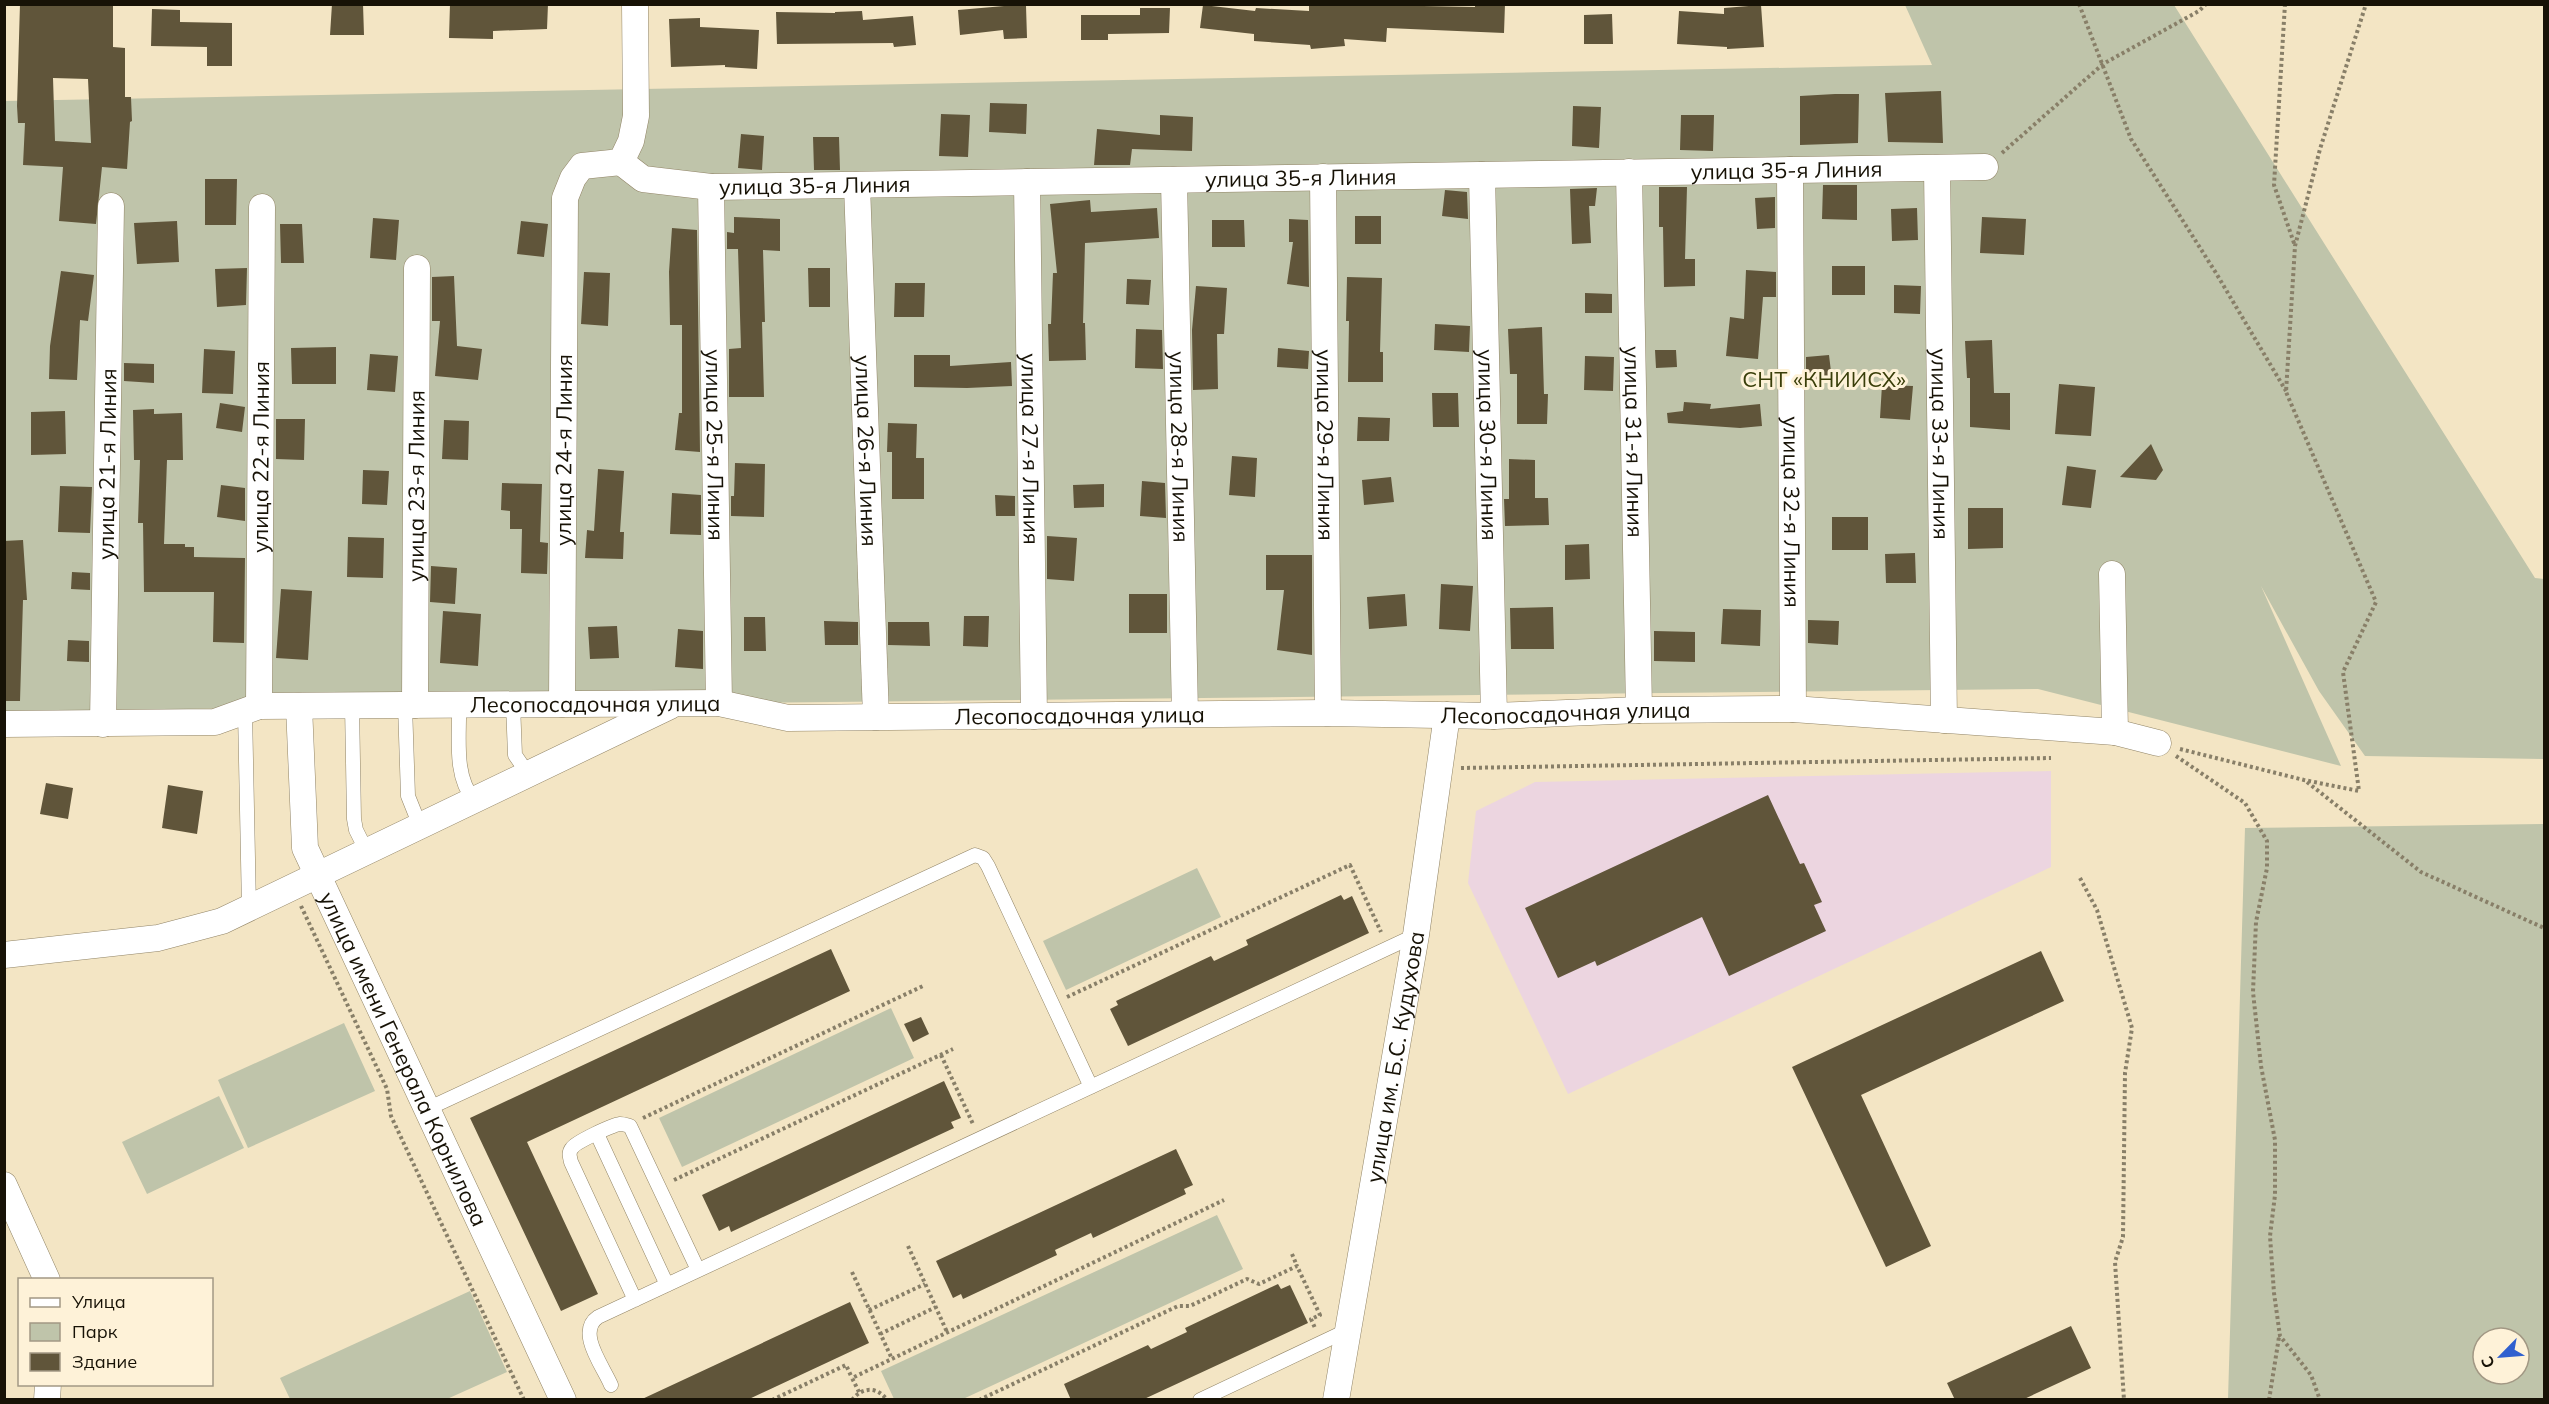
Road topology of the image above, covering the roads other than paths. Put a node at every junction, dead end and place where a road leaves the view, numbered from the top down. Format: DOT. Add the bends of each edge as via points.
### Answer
graph roads {
  1 [pos="635,4"];
  2 [pos="621,162"];
  3 [pos="1985,167"];
  4 [pos="1937,168"];
  5 [pos="1790,170"];
  6 [pos="1629,172"];
  7 [pos="1482,175"];
  8 [pos="1323,177"];
  9 [pos="1174,180"];
  10 [pos="1027,182"];
  11 [pos="857,184"];
  12 [pos="711,187"];
  13 [pos="111,206"];
  14 [pos="262,207"];
  15 [pos="417,268"];
  16 [pos="2112,574"];
  17 [pos="675,703"];
  18 [pos="719,703"];
  19 [pos="459,704"];
  20 [pos="513,704"];
  21 [pos="562,704"];
  22 [pos="299,705"];
  23 [pos="352,705"];
  24 [pos="410,705"];
  25 [pos="252,708"];
  26 [pos="1793,709"];
  27 [pos="1640,710"];
  28 [pos="1328,713"];
  29 [pos="1185,714"];
  30 [pos="1447,715"];
  31 [pos="1034,716"];
  32 [pos="1494,716"];
  33 [pos="876,717"];
  34 [pos="1944,720"];
  35 [pos="103,723"];
  36 [pos="4,724"];
  37 [pos="2115,732"];
  38 [pos="2158,743"];
  39 [pos="528,774"];
  40 [pos="474,800"];
  41 [pos="420,826"];
  42 [pos="367,852"];
  43 [pos="318,875"];
  44 [pos="249,908"];
  45 [pos="1416,935"];
  46 [pos="4,955"];
  47 [pos="1092,1087"];
  48 [pos="427,1109"];
  49 [pos="597,1134"];
  50 [pos="4,1185"];
  51 [pos="698,1270"];
  52 [pos="46,1278"];
  53 [pos="667,1285"];
  54 [pos="635,1300"];
  55 [pos="1348,1330"];
  56 [pos="611,1385"];
  57 [pos="563,1400"];
  58 [pos="1200,1400"];
  59 [pos="1336,1400"];
  1 -- 2 [label="street" via="636,116"];
  2 -- 12 [label="street, улица 35-я Линия" via="643,179"];
  2 -- 21 [label="street, улица 24-я Линия" via="582,166 565,198"];
  3 -- 4 [label="street, улица 35-я Линия"];
  4 -- 5 [label="street, улица 35-я Линия"];
  4 -- 34 [label="street, улица 33-я Линия"];
  5 -- 6 [label="street, улица 35-я Линия"];
  5 -- 26 [label="street, улица 32-я Линия"];
  6 -- 7 [label="street, улица 35-я Линия"];
  6 -- 27 [label="street, улица 31-я Линия"];
  7 -- 8 [label="street, улица 35-я Линия"];
  7 -- 32 [label="street, улица 30-я Линия"];
  8 -- 9 [label="street, улица 35-я Линия"];
  8 -- 28 [label="street, улица 29-я Линия"];
  9 -- 10 [label="street, улица 35-я Линия"];
  9 -- 29 [label="street, улица 28-я Линия"];
  10 -- 11 [label="street, улица 35-я Линия"];
  10 -- 31 [label="street, улица 27-я Линия"];
  11 -- 12 [label="street, улица 35-я Линия"];
  11 -- 33 [label="street, улица 26-я Линия"];
  12 -- 18 [label="street, улица 25-я Линия"];
  13 -- 35 [label="street, улица 21-я Линия"];
  14 -- 25 [label="street, улица 22-я Линия"];
  15 -- 24 [label="street, улица 23-я Линия"];
  16 -- 37 [label="street"];
  17 -- 18 [label="street, Лесопосадочная улица"];
  17 -- 21 [label="street, Лесопосадочная улица"];
  17 -- 39 [label="street"];
  18 -- 33 [label="street, Лесопосадочная улица" via="788,718"];
  19 -- 20 [label="street, Лесопосадочная улица"];
  19 -- 24 [label="street, Лесопосадочная улица"];
  19 -- 40 [label="lane" via="460,770"];
  20 -- 21 [label="street, Лесопосадочная улица"];
  20 -- 39 [label="lane" via="515,754"];
  22 -- 23 [label="street, Лесопосадочная улица"];
  22 -- 25 [label="street, Лесопосадочная улица"];
  22 -- 43 [label="street, улица имени Генерала Корнилова" via="305,848"];
  23 -- 24 [label="street, Лесопосадочная улица"];
  23 -- 42 [label="lane" via="354,819"];
  24 -- 41 [label="lane" via="408,796"];
  25 -- 35 [label="street, Лесопосадочная улица" via="215,722"];
  25 -- 44 [label="lane"];
  26 -- 27 [label="street, Лесопосадочная улица"];
  26 -- 34 [label="street, Лесопосадочная улица"];
  27 -- 32 [label="street, Лесопосадочная улица"];
  28 -- 29 [label="street, Лесопосадочная улица"];
  28 -- 30 [label="street, Лесопосадочная улица"];
  29 -- 31 [label="street, Лесопосадочная улица"];
  30 -- 32 [label="street, Лесопосадочная улица"];
  30 -- 45 [label="street, улица им. Б.С. Кудухова"];
  31 -- 33 [label="street, Лесопосадочная улица"];
  34 -- 37 [label="street, Лесопосадочная улица"];
  35 -- 36 [label="street, Лесопосадочная улица"];
  37 -- 38 [label="street, Лесопосадочная улица"];
  39 -- 40 [label="street"];
  40 -- 41 [label="street"];
  41 -- 42 [label="street"];
  42 -- 43 [label="street"];
  43 -- 44 [label="street"];
  43 -- 48 [label="street, улица имени Генерала Корнилова"];
  44 -- 46 [label="street" via="222,921 158,938"];
  45 -- 47 [label="lane"];
  45 -- 55 [label="street, улица им. Б.С. Кудухова"];
  47 -- 48 [label="lane" via="988,866 975,855"];
  47 -- 51 [label="lane"];
  48 -- 57 [label="street, улица имени Генерала Корнилова"];
  49 -- 51 [label="lane" via="622,1124 630,1126"];
  49 -- 53 [label="lane"];
  49 -- 54 [label="lane" via="572,1147 569,1154"];
  50 -- 52 [label="street"];
  51 -- 53 [label="lane"];
  53 -- 54 [label="lane"];
  54 -- 56 [label="lane" via="598,1317 588,1330"];
  55 -- 58 [label="lane"];
  55 -- 59 [label="street, улица им. Б.С. Кудухова"];
}
